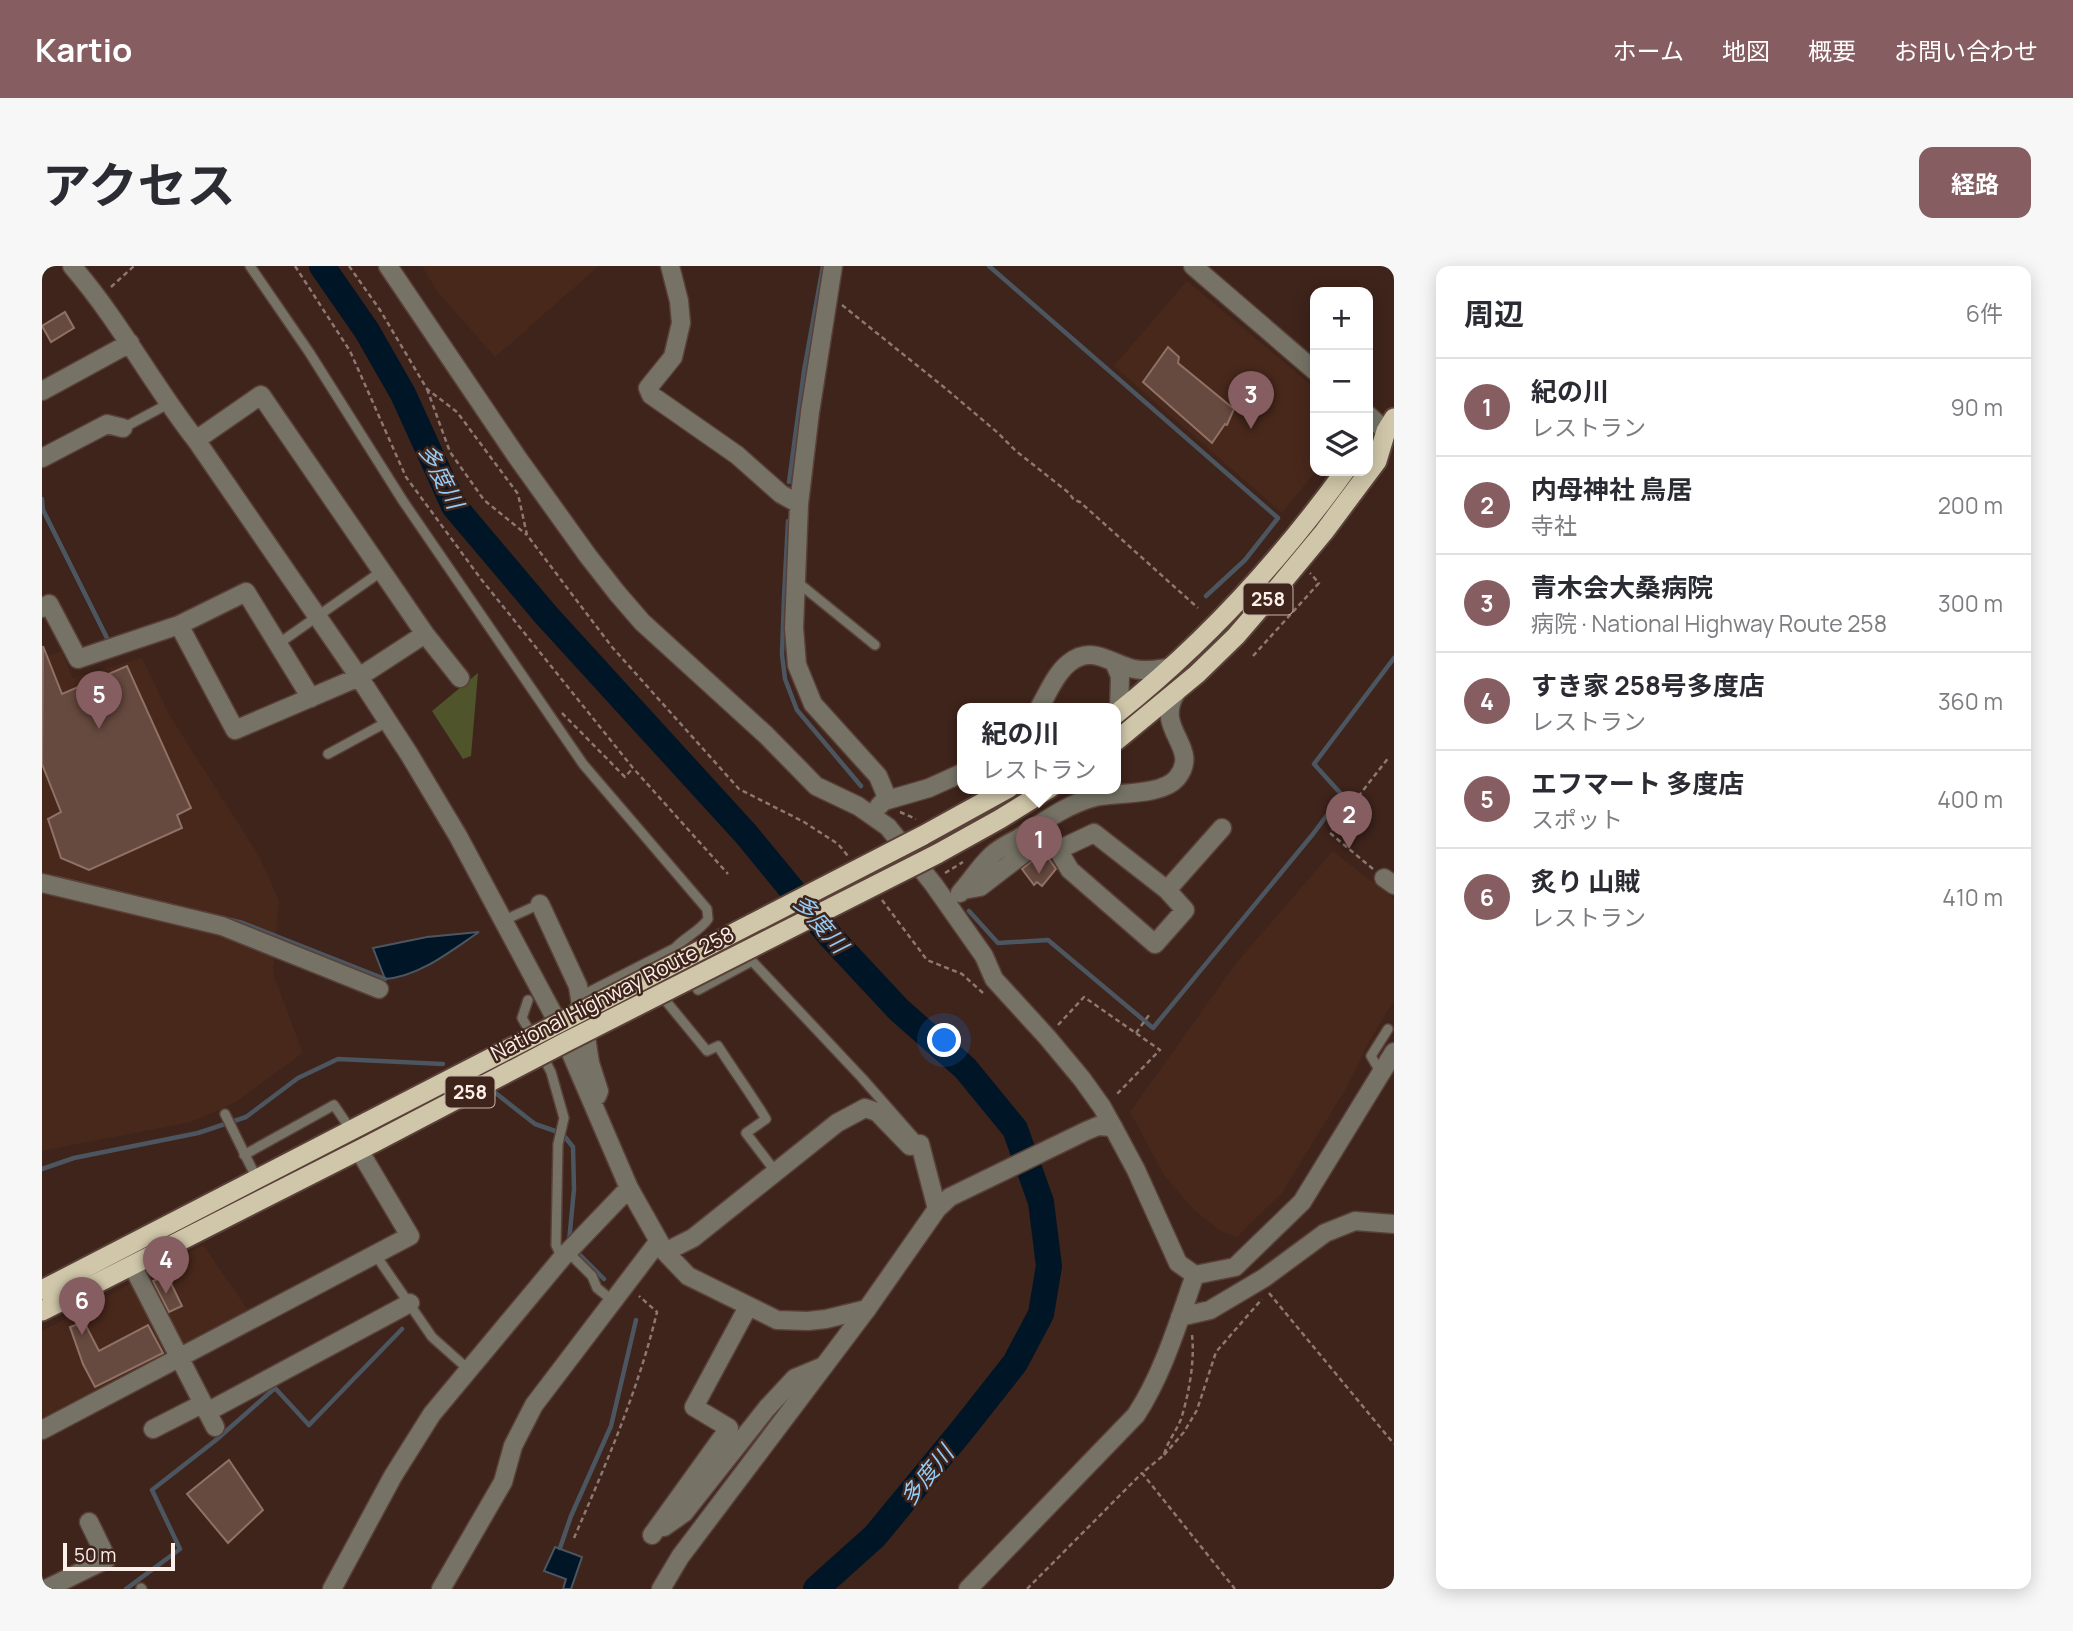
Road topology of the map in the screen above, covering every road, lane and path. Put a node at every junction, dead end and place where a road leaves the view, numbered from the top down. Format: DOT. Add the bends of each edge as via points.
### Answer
graph roads {
  1 [pos="72,266"];
  2 [pos="134,266"];
  3 [pos="250,266"];
  4 [pos="295,266"];
  5 [pos="349,266"];
  6 [pos="388,266"];
  7 [pos="670,266"];
  8 [pos="832,266"];
  9 [pos="1193,266"];
  10 [pos="828,295"];
  11 [pos="98,298"];
  12 [pos="130,343"];
  13 [pos="1310,367"];
  14 [pos="426,389"];
  15 [pos="42,391"];
  16 [pos="168,404"];
  17 [pos="1373,417"];
  18 [pos="1390,424"];
  19 [pos="123,428"];
  20 [pos="1373,439"];
  21 [pos="196,440"];
  22 [pos="42,458"];
  23 [pos="1341,476"];
  24 [pos="799,503"];
  25 [pos="527,534"];
  26 [pos="1299,562"];
  27 [pos="383,571"];
  28 [pos="796,581"];
  29 [pos="44,601"];
  30 [pos="1198,608"];
  31 [pos="317,617"];
  32 [pos="179,625"];
  33 [pos="425,634"];
  34 [pos="278,644"];
  35 [pos="875,645"];
  36 [pos="1253,656"];
  37 [pos="1114,662"];
  38 [pos="1172,667"];
  39 [pos="359,677"];
  40 [pos="460,678"];
  41 [pos="1176,693"];
  42 [pos="311,698"];
  43 [pos="1042,703"];
  44 [pos="1119,703"];
  45 [pos="1121,710"];
  46 [pos="545,711"];
  47 [pos="387,722"];
  48 [pos="1132,729"];
  49 [pos="1172,731"];
  50 [pos="1121,737"];
  51 [pos="328,754"];
  52 [pos="1390,757"];
  53 [pos="633,768"];
  54 [pos="957,775"];
  55 [pos="996,794"];
  56 [pos="1040,794"];
  57 [pos="894,806"];
  58 [pos="871,813"];
  59 [pos="920,828"];
  60 [pos="1222,828"];
  61 [pos="1058,850"];
  62 [pos="854,865"];
  63 [pos="728,874"];
  64 [pos="1389,881"];
  65 [pos="42,883"];
  66 [pos="963,890"];
  67 [pos="1167,890"];
  68 [pos="878,896"];
  69 [pos="540,904"];
  70 [pos="948,905"];
  71 [pos="502,921"];
  72 [pos="675,948"];
  73 [pos="638,967"];
  74 [pos="379,989"];
  75 [pos="579,997"];
  76 [pos="990,999"];
  77 [pos="528,1000"];
  78 [pos="1149,1015"];
  79 [pos="558,1023"];
  80 [pos="1388,1028"];
  81 [pos="1136,1033"];
  82 [pos="1047,1037"];
  83 [pos="566,1042"];
  84 [pos="1394,1052"];
  85 [pos="1381,1073"];
  86 [pos="1125,1088"];
  87 [pos="594,1106"];
  88 [pos="225,1114"];
  89 [pos="359,1126"];
  90 [pos="1113,1127"];
  91 [pos="920,1144"];
  92 [pos="367,1146"];
  93 [pos="244,1154"];
  94 [pos="775,1171"];
  95 [pos="257,1179"];
  96 [pos="629,1188"];
  97 [pos="944,1203"];
  98 [pos="1394,1224"];
  99 [pos="661,1247"];
  100 [pos="375,1254"];
  101 [pos="565,1255"];
  102 [pos="133,1267"];
  103 [pos="1195,1275"];
  104 [pos="626,1284"];
  105 [pos="42,1290"];
  106 [pos="613,1301"];
  107 [pos="410,1303"];
  108 [pos="748,1307"];
  109 [pos="867,1309"];
  110 [pos="42,1311"];
  111 [pos="1180,1317"];
  112 [pos="180,1358"];
  113 [pos="824,1366"];
  114 [pos="469,1370"];
  115 [pos="208,1414"];
  116 [pos="153,1429"];
  117 [pos="42,1430"];
  118 [pos="1394,1444"];
  119 [pos="1164,1455"];
  120 [pos="1142,1473"];
  121 [pos="89,1522"];
  122 [pos="574,1538"];
  123 [pos="46,1589"];
  124 [pos="332,1589"];
  125 [pos="440,1589"];
  126 [pos="661,1589"];
  127 [pos="968,1589"];
  128 [pos="1027,1589"];
  129 [pos="1235,1589"];
  1 -- 11 [label="street"];
  2 -- 11 [label="path"];
  3 -- 46 [label="lane"];
  4 -- 53 [label="path" via="350,351 406,477 481,579"];
  5 -- 14 [label="path"];
  6 -- 58 [label="street" via="517,457 642,622 817,786"];
  7 -- 24 [label="street" via="681,323 673,356 648,388 651,395"];
  8 -- 10 [label="street"];
  9 -- 13 [label="street"];
  10 -- 24 [label="street"];
  10 -- 30 [label="path" via="1080,502"];
  11 -- 12 [label="street"];
  12 -- 15 [label="street"];
  12 -- 16 [label="street"];
  14 -- 25 [label="path" via="450,452 484,500"];
  14 -- 25 [label="path" via="457,412 518,494"];
  16 -- 19 [label="lane"];
  16 -- 21 [label="street"];
  17 -- 18 [label="street"];
  18 -- 20 [label="highway"];
  18 -- 26 [label="highway, 258" via="1377,461"];
  19 -- 22 [label="street" via="107,424"];
  21 -- 27 [label="street" via="261,395"];
  21 -- 31 [label="street"];
  23 -- 38 [label="highway, 258" via="1263,575"];
  24 -- 28 [label="street"];
  25 -- 62 [label="path" via="612,647 739,789 838,844"];
  26 -- 36 [label="path" via="1319,583"];
  26 -- 41 [label="highway, 258" via="1236,636"];
  27 -- 31 [label="lane"];
  27 -- 33 [label="street"];
  28 -- 35 [label="lane"];
  28 -- 57 [label="street" via="794,628 802,682 822,716 878,776"];
  29 -- 32 [label="street" via="78,659"];
  31 -- 34 [label="lane"];
  31 -- 39 [label="street"];
  32 -- 34 [label="street" via="246,592"];
  32 -- 42 [label="street" via="235,730"];
  33 -- 39 [label="street"];
  33 -- 40 [label="street"];
  34 -- 42 [label="street"];
  37 -- 38 [label="street" via="1150,671"];
  37 -- 43 [label="street" via="1102,655 1083,654 1068,663"];
  37 -- 44 [label="street" via="1120,676"];
  38 -- 45 [label="highway, 258"];
  39 -- 42 [label="street"];
  39 -- 47 [label="street"];
  41 -- 48 [label="highway, 258"];
  41 -- 49 [label="street" via="1169,705"];
  46 -- 53 [label="path" via="565,714 625,777"];
  46 -- 72 [label="lane" via="583,764 707,909 705,925"];
  47 -- 51 [label="lane"];
  47 -- 71 [label="street" via="458,836"];
  48 -- 49 [label="street" via="1149,725"];
  48 -- 50 [label="highway, 258"];
  49 -- 66 [label="street" via="1180,741 1184,763 1171,783 1161,789 1092,798 1061,810 992,855"];
  52 -- 64 [label="path" via="1329,833"];
  53 -- 63 [label="path"];
  54 -- 57 [label="street"];
  55 -- 59 [label="highway, National Highway Route 258 / 258"];
  56 -- 83 [label="highway, National Highway Route 258 / 258, bridge" via="937,854"];
  57 -- 58 [label="street"];
  57 -- 59 [label="path"];
  58 -- 70 [label="street" via="888,827"];
  59 -- 79 [label="highway, National Highway Route 258 / 258, bridge"];
  60 -- 67 [label="street"];
  61 -- 66 [label="street" via="1036,844 980,887"];
  61 -- 67 [label="street" via="1094,833"];
  61 -- 67 [label="street" via="1070,870 1155,944 1185,910"];
  65 -- 74 [label="street" via="222,926"];
  66 -- 70 [label="street"];
  68 -- 76 [label="path" via="927,960 962,974"];
  69 -- 71 [label="lane"];
  69 -- 75 [label="street"];
  70 -- 82 [label="street" via="984,956 994,979"];
  71 -- 79 [label="street"];
  72 -- 73 [label="lane"];
  72 -- 91 [label="lane" via="698,990 752,961"];
  73 -- 75 [label="lane"];
  73 -- 94 [label="lane" via="707,1051 718,1046 740,1075 766,1119 746,1133"];
  75 -- 87 [label="street" via="599,1091"];
  77 -- 101 [label="lane" via="522,1018 551,1072 564,1118 558,1144 556,1245"];
  78 -- 81 [label="path"];
  79 -- 83 [label="street, bridge"];
  79 -- 89 [label="highway, National Highway Route 258 / 258, bridge"];
  80 -- 85 [label="lane" via="1371,1056"];
  81 -- 82 [label="path" via="1084,997"];
  81 -- 86 [label="path" via="1160,1050"];
  82 -- 90 [label="street"];
  83 -- 87 [label="street"];
  83 -- 92 [label="highway, National Highway Route 258 / 258, bridge"];
  84 -- 85 [label="street"];
  85 -- 103 [label="street" via="1302,1202 1236,1267"];
  87 -- 96 [label="street"];
  88 -- 93 [label="lane"];
  89 -- 93 [label="lane" via="334,1105"];
  89 -- 95 [label="highway, National Highway Route 258 / 258"];
  90 -- 97 [label="street" via="1086,1131"];
  90 -- 103 [label="street" via="1178,1264"];
  91 -- 94 [label="street" via="910,1146 877,1112 865,1108 837,1123"];
  91 -- 97 [label="street"];
  92 -- 100 [label="street" via="410,1236"];
  92 -- 102 [label="highway, National Highway Route 258 / 258"];
  93 -- 95 [label="lane"];
  94 -- 99 [label="street" via="693,1238"];
  95 -- 105 [label="highway, National Highway Route 258 / 258"];
  96 -- 99 [label="street"];
  96 -- 101 [label="street"];
  97 -- 109 [label="street"];
  98 -- 111 [label="street" via="1355,1220 1325,1233 1265,1278 1210,1310"];
  99 -- 104 [label="street"];
  99 -- 108 [label="street" via="688,1276"];
  100 -- 107 [label="lane"];
  100 -- 112 [label="street"];
  101 -- 106 [label="lane" via="592,1276 597,1288"];
  101 -- 114 [label="street"];
  102 -- 110 [label="highway, National Highway Route 258 / 258"];
  102 -- 112 [label="street"];
  103 -- 111 [label="street"];
  104 -- 106 [label="street"];
  104 -- 122 [label="path" via="657,1312 620,1433"];
  106 -- 125 [label="street" via="534,1405 513,1446 503,1482"];
  107 -- 114 [label="lane" via="432,1337"];
  107 -- 115 [label="street"];
  108 -- 109 [label="street" via="777,1320 796,1321"];
  108 -- 113 [label="street" via="694,1407 729,1428 652,1535 684,1513 795,1378"];
  109 -- 113 [label="street"];
  111 -- 119 [label="path" via="1193,1336 1192,1363 1180,1420"];
  111 -- 127 [label="street" via="1148,1397 1136,1415"];
  112 -- 115 [label="street"];
  112 -- 117 [label="street"];
  113 -- 126 [label="street" via="680,1557"];
  114 -- 124 [label="street" via="432,1415 393,1476"];
  115 -- 116 [label="street"];
  118 -- 119 [label="path" via="1268,1292 1216,1352 1197,1410"];
  119 -- 120 [label="path"];
  120 -- 128 [label="path"];
  120 -- 129 [label="path"];
  121 -- 123 [label="street" via="107,1559"];
}
